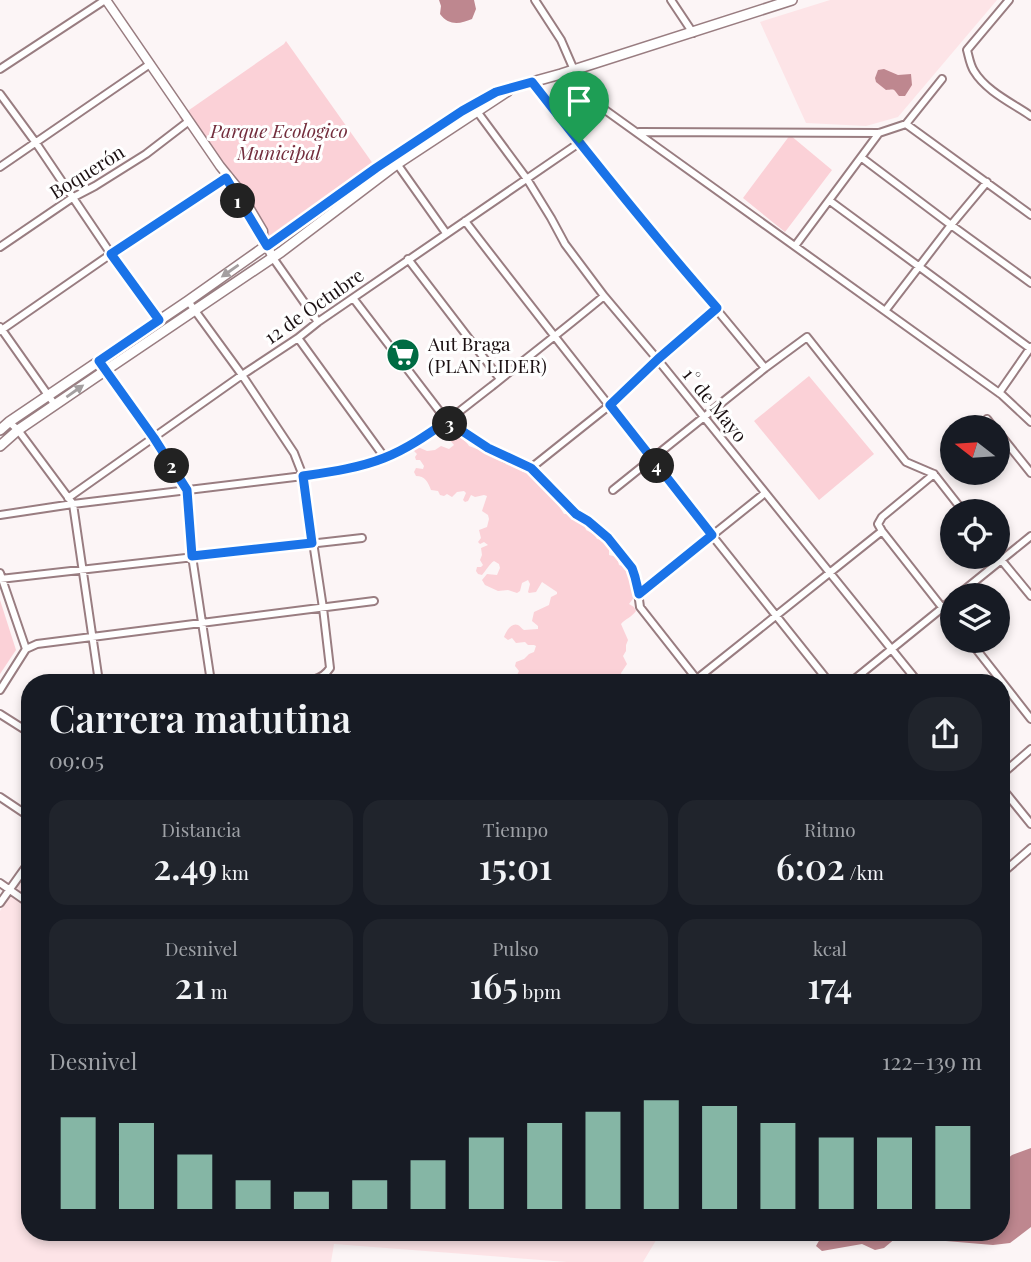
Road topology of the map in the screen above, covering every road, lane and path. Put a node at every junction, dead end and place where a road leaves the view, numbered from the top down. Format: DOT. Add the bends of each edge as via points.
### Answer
graph roads {
  1 [pos="105,0"];
  2 [pos="536,0"];
  3 [pos="671,0"];
  4 [pos="792,0"];
  5 [pos="1009,0"];
  6 [pos="693,33"];
  7 [pos="150,64"];
  8 [pos="0,69"];
  9 [pos="573,70"];
  10 [pos="561,74"];
  11 [pos="942,79"];
  12 [pos="532,82"];
  13 [pos="0,94"];
  14 [pos="475,109"];
  15 [pos="1031,116"];
  16 [pos="189,121"];
  17 [pos="906,124"];
  18 [pos="637,132"];
  19 [pos="878,133"];
  20 [pos="36,143"];
  21 [pos="579,143"];
  22 [pos="862,158"];
  23 [pos="395,160"];
  24 [pos="0,167"];
  25 [pos="227,178"];
  26 [pos="527,179"];
  27 [pos="987,182"];
  28 [pos="72,198"];
  29 [pos="830,201"];
  30 [pos="1031,215"];
  31 [pos="465,221"];
  32 [pos="951,225"];
  33 [pos="446,233"];
  34 [pos="265,241"];
  35 [pos="795,246"];
  36 [pos="0,247"];
  37 [pos="111,254"];
  38 [pos="273,257"];
  39 [pos="408,260"];
  40 [pos="919,267"];
  41 [pos="1031,283"];
  42 [pos="604,296"];
  43 [pos="353,298"];
  44 [pos="188,301"];
  45 [pos="717,308"];
  46 [pos="195,309"];
  47 [pos="885,311"];
  48 [pos="159,320"];
  49 [pos="318,322"];
  50 [pos="1,329"];
  51 [pos="554,337"];
  52 [pos="298,338"];
  53 [pos="1031,348"];
  54 [pos="658,359"];
  55 [pos="99,361"];
  56 [pos="765,368"];
  57 [pos="106,370"];
  58 [pos="242,375"];
  59 [pos="500,379"];
  60 [pos="999,393"];
  61 [pos="48,395"];
  62 [pos="55,405"];
  63 [pos="610,405"];
  64 [pos="704,417"];
  65 [pos="447,421"];
  66 [pos="9,422"];
  67 [pos="1031,422"];
  68 [pos="0,430"];
  69 [pos="18,430"];
  70 [pos="154,438"];
  71 [pos="0,446"];
  72 [pos="1010,447"];
  73 [pos="384,458"];
  74 [pos="651,459"];
  75 [pos="531,468"];
  76 [pos="934,474"];
  77 [pos="1031,474"];
  78 [pos="303,476"];
  79 [pos="187,490"];
  80 [pos="613,490"];
  81 [pos="765,493"];
  82 [pos="954,499"];
  83 [pos="71,501"];
  84 [pos="0,515"];
  85 [pos="882,531"];
  86 [pos="712,535"];
  87 [pos="1031,536"];
  88 [pos="362,538"];
  89 [pos="312,543"];
  90 [pos="1010,550"];
  91 [pos="192,556"];
  92 [pos="82,569"];
  93 [pos="987,569"];
  94 [pos="1008,569"];
  95 [pos="830,573"];
  96 [pos="0,576"];
  97 [pos="971,583"];
  98 [pos="639,594"];
  99 [pos="1031,596"];
  100 [pos="374,601"];
  101 [pos="940,605"];
  102 [pos="323,608"];
  103 [pos="940,610"];
  104 [pos="776,616"];
  105 [pos="202,624"];
  106 [pos="92,637"];
  107 [pos="26,649"];
  108 [pos="891,650"];
  109 [pos="978,653"];
  110 [pos="98,674"];
  111 [pos="210,674"];
  112 [pos="325,674"];
  113 [pos="691,674"];
  114 [pos="705,674"];
  115 [pos="823,674"];
  116 [pos="861,674"];
  117 [pos="911,674"];
  118 [pos="994,674"];
  119 [pos="0,690"];
  120 [pos="1010,695"];
  121 [pos="0,714"];
  122 [pos="1031,719"];
  123 [pos="21,727"];
  124 [pos="1031,749"];
  125 [pos="1010,767"];
  126 [pos="0,797"];
  127 [pos="1010,798"];
  128 [pos="21,811"];
  129 [pos="1031,824"];
  130 [pos="1031,848"];
  131 [pos="1010,866"];
  132 [pos="21,874"];
  133 [pos="0,883"];
  134 [pos="10,890"];
  135 [pos="21,898"];
  136 [pos="0,903"];
  1 -- 7 [label="street"];
  1 -- 8 [label="street"];
  2 -- 9 [label="street"];
  3 -- 6 [label="street"];
  4 -- 6 [label="main road"];
  5 -- 15 [label="street" via="967,50 972,69 981,80"];
  6 -- 9 [label="main road"];
  7 -- 16 [label="street"];
  7 -- 20 [label="street"];
  9 -- 10 [label="main road"];
  10 -- 12 [label="main road"];
  10 -- 18 [label="street" via="565,82"];
  11 -- 17 [label="street"];
  12 -- 14 [label="main road" via="496,92"];
  12 -- 21 [label="street"];
  13 -- 20 [label="street"];
  14 -- 23 [label="main road"];
  14 -- 26 [label="street, 1° de Mayo"];
  16 -- 25 [label="street"];
  16 -- 28 [label="street, Boquerón" via="146,154"];
  17 -- 19 [label="street"];
  17 -- 27 [label="street"];
  18 -- 19 [label="street"];
  18 -- 35 [label="street"];
  19 -- 22 [label="street"];
  20 -- 24 [label="street"];
  20 -- 28 [label="street"];
  21 -- 26 [label="street, 12 de Octubre"];
  21 -- 45 [label="street"];
  22 -- 29 [label="street"];
  22 -- 32 [label="street"];
  23 -- 33 [label="street"];
  23 -- 34 [label="main road"];
  23 -- 38 [label="main road"];
  25 -- 34 [label="street" via="237,187"];
  25 -- 37 [label="street"];
  26 -- 31 [label="street, 12 de Octubre"];
  26 -- 42 [label="street, 1° de Mayo" via="565,244"];
  27 -- 30 [label="street"];
  27 -- 32 [label="street"];
  28 -- 36 [label="street, Boquerón"];
  28 -- 37 [label="street"];
  29 -- 35 [label="street"];
  29 -- 40 [label="street"];
  31 -- 33 [label="street, 12 de Octubre"];
  31 -- 51 [label="street"];
  32 -- 40 [label="street"];
  32 -- 41 [label="street"];
  33 -- 39 [label="street, 12 de Octubre"];
  34 -- 38 [label="street"];
  34 -- 44 [label="main road, one-way"];
  35 -- 47 [label="street"];
  37 -- 48 [label="street"];
  37 -- 50 [label="street"];
  38 -- 46 [label="main road"];
  38 -- 49 [label="street"];
  39 -- 43 [label="street, 12 de Octubre"];
  39 -- 59 [label="street"];
  40 -- 47 [label="street"];
  40 -- 53 [label="street"];
  42 -- 51 [label="street"];
  42 -- 54 [label="street, 1° de Mayo"];
  43 -- 49 [label="street, 12 de Octubre"];
  43 -- 65 [label="street"];
  44 -- 46 [label="street"];
  44 -- 48 [label="main road"];
  45 -- 54 [label="street"];
  45 -- 56 [label="street"];
  46 -- 57 [label="main road"];
  46 -- 58 [label="street"];
  47 -- 60 [label="street"];
  48 -- 55 [label="main road"];
  49 -- 52 [label="street, 12 de Octubre"];
  50 -- 61 [label="street"];
  51 -- 59 [label="street"];
  51 -- 63 [label="street"];
  52 -- 58 [label="street, 12 de Octubre"];
  52 -- 73 [label="street"];
  53 -- 60 [label="street"];
  54 -- 63 [label="street"];
  54 -- 64 [label="street, 1° de Mayo"];
  55 -- 57 [label="street"];
  55 -- 61 [label="main road"];
  56 -- 64 [label="street"];
  56 -- 76 [label="street" via="807,337 906,462"];
  62 -- 57 [label="main road, one-way"];
  57 -- 70 [label="street"];
  58 -- 70 [label="street, 12 de Octubre"];
  58 -- 78 [label="street" via="294,453"];
  59 -- 65 [label="street"];
  60 -- 67 [label="street"];
  61 -- 62 [label="street"];
  61 -- 66 [label="main road"];
  62 -- 69 [label="main road"];
  63 -- 74 [label="street"];
  63 -- 75 [label="street"];
  64 -- 74 [label="street"];
  64 -- 81 [label="street, 1° de Mayo"];
  65 -- 73 [label="street"];
  65 -- 75 [label="street" via="488,448"];
  66 -- 68 [label="main road"];
  66 -- 69 [label="street"];
  69 -- 71 [label="main road"];
  69 -- 83 [label="street"];
  70 -- 79 [label="street"];
  70 -- 83 [label="street, 12 de Octubre"];
  72 -- 77 [label="street"];
  73 -- 78 [label="street"];
  74 -- 80 [label="street"];
  74 -- 86 [label="street"];
  75 -- 98 [label="street" via="576,514 608,538 632,568"];
  76 -- 82 [label="street"];
  76 -- 85 [label="street" via="882,517 878,524"];
  78 -- 79 [label="street"];
  78 -- 89 [label="street"];
  79 -- 83 [label="street"];
  79 -- 91 [label="street"];
  81 -- 86 [label="street"];
  81 -- 95 [label="street, 1° de Mayo"];
  83 -- 84 [label="street"];
  83 -- 92 [label="street"];
  85 -- 95 [label="street"];
  85 -- 101 [label="street"];
  86 -- 98 [label="street"];
  86 -- 104 [label="street"];
  87 -- 90 [label="street"];
  88 -- 89 [label="street"];
  89 -- 91 [label="street"];
  89 -- 102 [label="street"];
  91 -- 92 [label="street"];
  91 -- 105 [label="street"];
  92 -- 96 [label="street"];
  92 -- 106 [label="street"];
  93 -- 97 [label="street"];
  94 -- 99 [label="street"];
  95 -- 104 [label="street"];
  95 -- 108 [label="street, 1° de Mayo"];
  96 -- 107 [label="street"];
  98 -- 113 [label="street" via="640,607"];
  100 -- 102 [label="street"];
  102 -- 105 [label="street"];
  102 -- 112 [label="street" via="330,668"];
  103 -- 108 [label="street"];
  104 -- 114 [label="street"];
  104 -- 115 [label="street"];
  105 -- 106 [label="street"];
  105 -- 111 [label="street"];
  106 -- 107 [label="street"];
  106 -- 110 [label="street"];
  107 -- 119 [label="street"];
  108 -- 116 [label="street"];
  108 -- 117 [label="street, 1° de Mayo"];
  109 -- 118 [label="street"];
  120 -- 122 [label="street"];
  121 -- 123 [label="street"];
  124 -- 125 [label="street"];
  126 -- 128 [label="street"];
  127 -- 129 [label="street"];
  130 -- 131 [label="street"];
  132 -- 134 [label="street"];
  133 -- 134 [label="street"];
  134 -- 135 [label="street"];
  134 -- 136 [label="street"];
}
